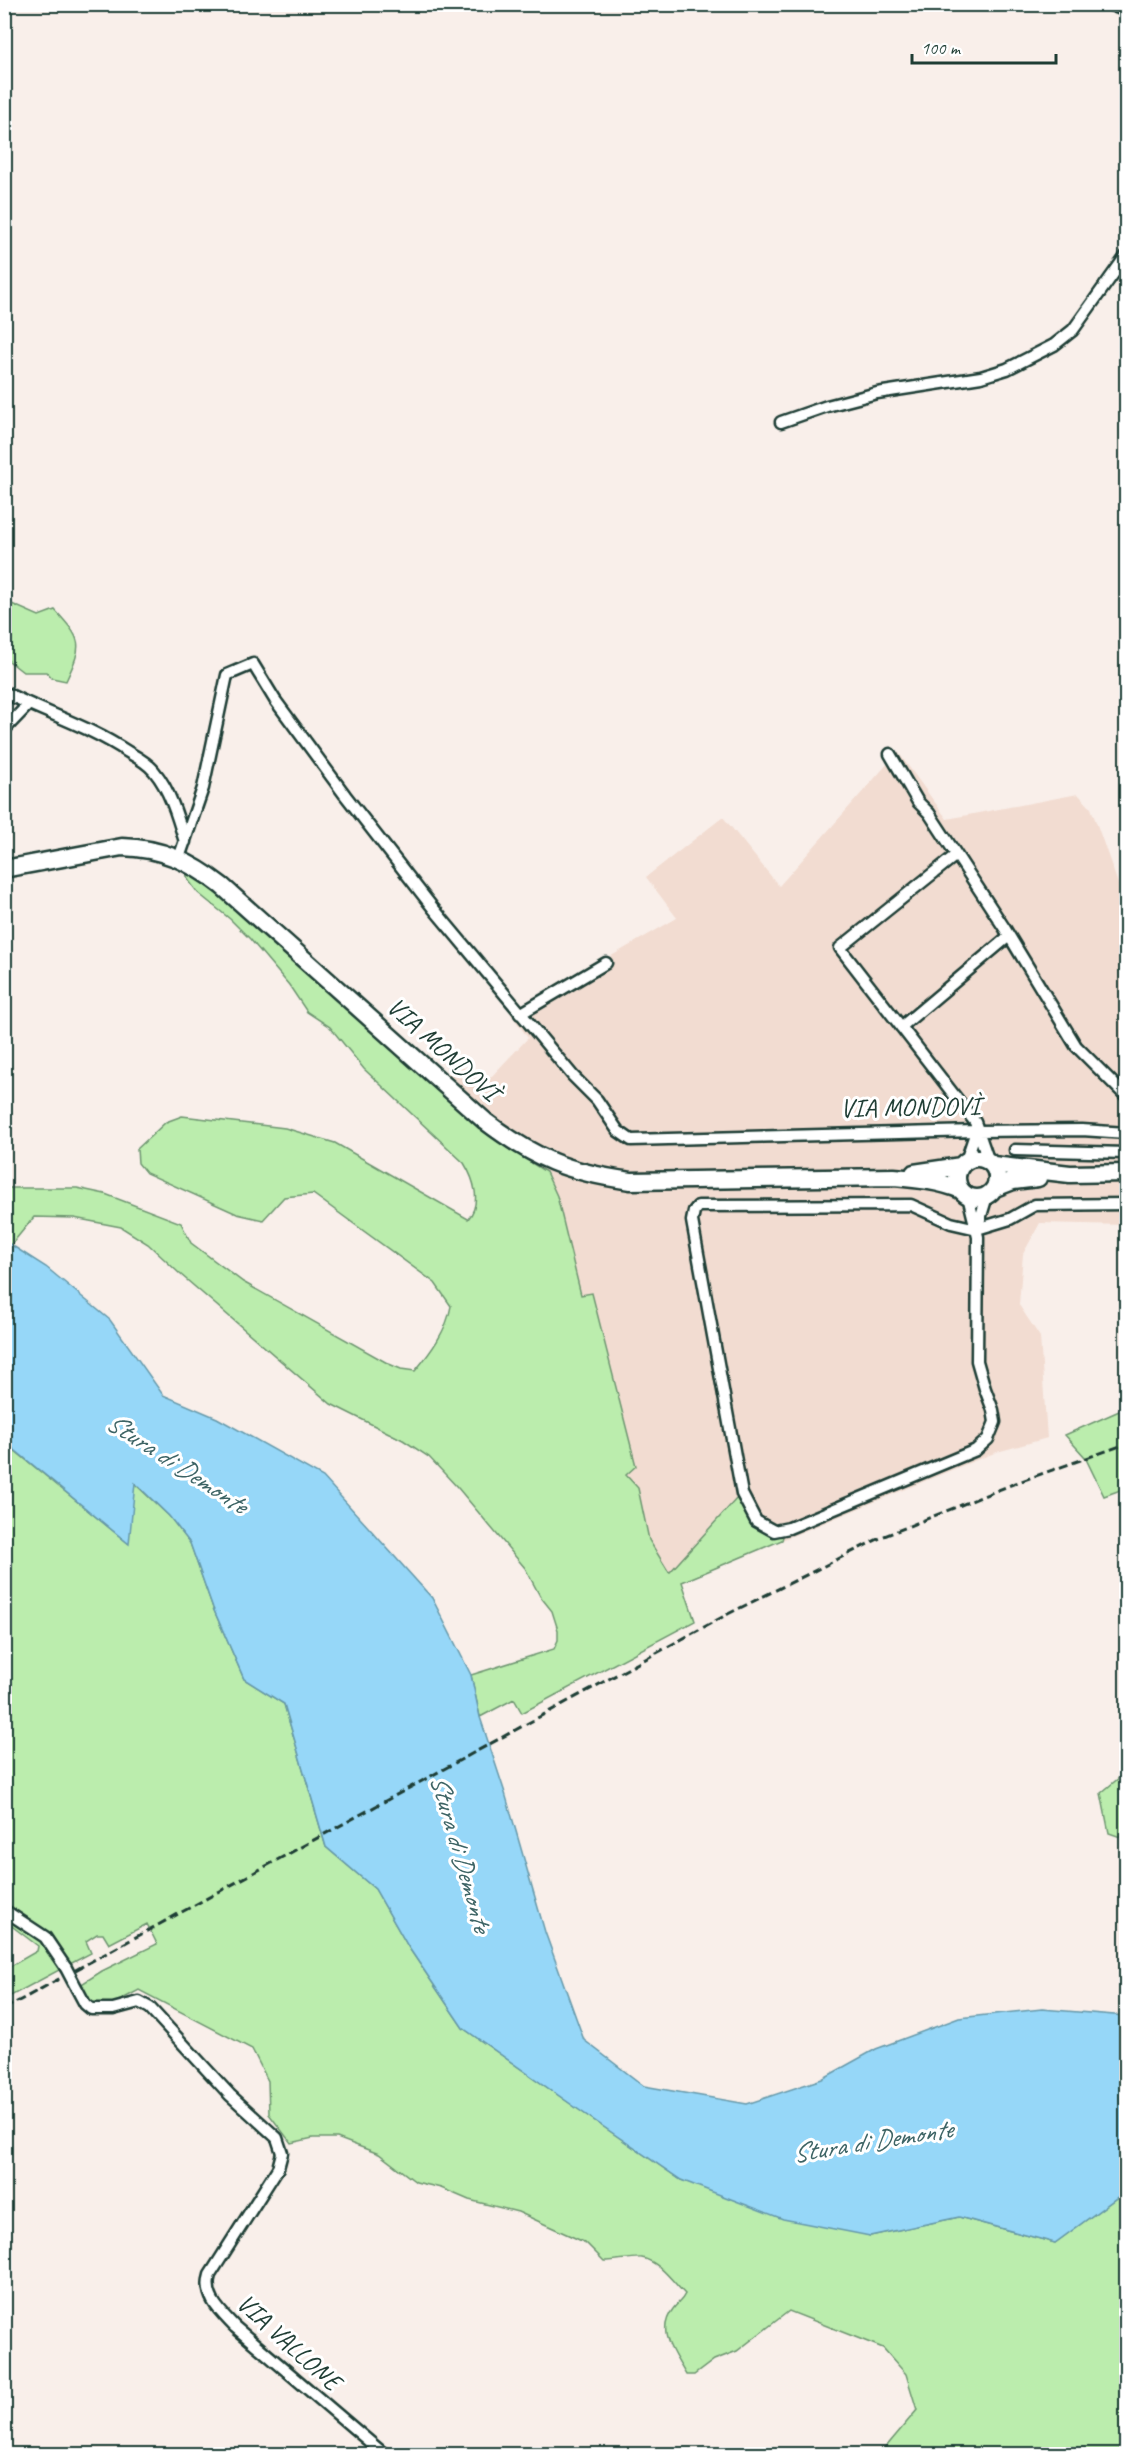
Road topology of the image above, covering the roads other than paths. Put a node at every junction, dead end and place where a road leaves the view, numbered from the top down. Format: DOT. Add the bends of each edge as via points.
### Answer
graph roads {
  1 [pos="1109,4"];
  2 [pos="1126,11"];
  3 [pos="1126,256"];
  4 [pos="782,422"];
  5 [pos="4,692"];
  6 [pos="28,705"];
  7 [pos="4,730"];
  8 [pos="890,754"];
  9 [pos="182,850"];
  10 [pos="956,855"];
  11 [pos="4,869"];
  12 [pos="1009,936"];
  13 [pos="606,963"];
  14 [pos="520,1014"];
  15 [pos="901,1027"];
  16 [pos="1126,1096"];
  17 [pos="976,1131"];
  18 [pos="1126,1133"];
  19 [pos="1015,1150"];
  20 [pos="1126,1153"];
  21 [pos="991,1163"];
  22 [pos="964,1164"];
  23 [pos="1126,1173"];
  24 [pos="1070,1174"];
  25 [pos="894,1177"];
  26 [pos="991,1192"];
  27 [pos="964,1193"];
  28 [pos="1126,1204"];
  29 [pos="977,1229"];
  30 [pos="4,1910"];
  31 [pos="384,2454"];
  1 -- 2 [label="street"];
  3 -- 4 [label="street" via="1073,330 1054,345 1007,369 981,377 877,393"];
  5 -- 6 [label="street"];
  6 -- 7 [label="street"];
  6 -- 9 [label="street" via="112,741 153,770 177,814"];
  8 -- 10 [label="street"];
  9 -- 11 [label="main road, VIA MONDOVÌ" via="122,847"];
  9 -- 14 [label="street, VIA MONDOVÌ" via="203,788 227,675 253,664 345,795"];
  9 -- 25 [label="main road, VIA MONDOVÌ" via="484,1121 536,1156 563,1168 631,1180"];
  10 -- 12 [label="street"];
  10 -- 15 [label="street" via="840,948"];
  12 -- 15 [label="street"];
  12 -- 16 [label="street" via="1076,1046"];
  13 -- 14 [label="street"];
  14 -- 17 [label="street, VIA MONDOVÌ" via="597,1100 623,1137 631,1140"];
  15 -- 17 [label="street" via="975,1122"];
  17 -- 18 [label="street, VIA MONDOVÌ"];
  17 -- 21 [label="street"];
  17 -- 22 [label="street"];
  19 -- 20 [label="street"];
  21 -- 22 [label="main road" via="978,1158"];
  21 -- 24 [label="main road"];
  21 -- 26 [label="main road" via="997,1176"];
  22 -- 25 [label="main road, VIA MONDOVÌ"];
  22 -- 27 [label="main road" via="957,1178"];
  23 -- 24 [label="main road"];
  24 -- 26 [label="main road" via="1013,1181"];
  25 -- 27 [label="main road, VIA MONDOVÌ" via="950,1185"];
  26 -- 27 [label="main road" via="977,1198"];
  26 -- 29 [label="street"];
  27 -- 29 [label="street"];
  28 -- 29 [label="street" via="1035,1205 1010,1219"];
  29 -- 29 [label="street" via="951,1223 911,1205 698,1206 694,1211 692,1221 742,1494 756,1521 774,1531 789,1528 976,1450 988,1439 995,1422 977,1361"];
  30 -- 31 [label="street, VIA VALLONE, bridge" via="45,1937 85,2004 91,2009 113,2009 139,2002 150,2008 230,2095 277,2138 282,2153 278,2168 210,2275 209,2294 235,2327"];
}
